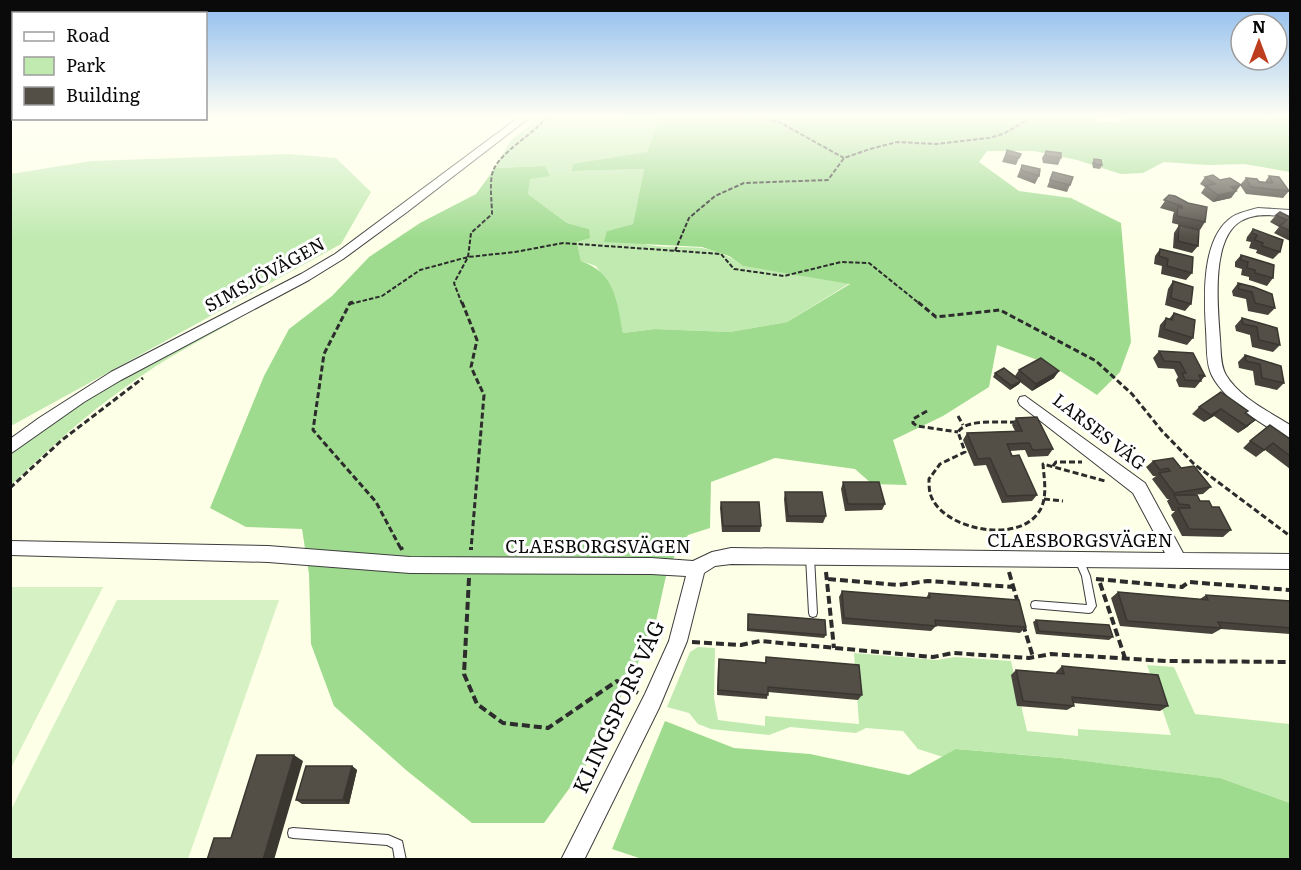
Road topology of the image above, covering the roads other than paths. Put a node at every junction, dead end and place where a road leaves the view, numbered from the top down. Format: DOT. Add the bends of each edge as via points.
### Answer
graph roads {
  1 [pos="472,158"];
  2 [pos="1290,213"];
  3 [pos="1025,401"];
  4 [pos="1290,432"];
  5 [pos="10,448"];
  6 [pos="10,548"];
  7 [pos="1079,560"];
  8 [pos="1178,561"];
  9 [pos="1290,562"];
  10 [pos="811,563"];
  11 [pos="696,569"];
  12 [pos="1035,605"];
  13 [pos="813,613"];
  14 [pos="293,833"];
  15 [pos="400,860"];
  16 [pos="572,860"];
  1 -- 5 [label="street, SIMSJÖVÄGEN" via="341,254 106,382"];
  2 -- 4 [label="street" via="1265,210 1238,217 1217,245 1211,275 1216,369 1220,378 1241,399"];
  3 -- 8 [label="street, LARSES VÄG" via="1136,486"];
  6 -- 11 [label="street, CLAESBORGSVÄGEN" via="268,554 410,565"];
  7 -- 8 [label="street, CLAESBORGSVÄGEN"];
  7 -- 10 [label="street, CLAESBORGSVÄGEN"];
  7 -- 12 [label="lane" via="1092,606 1089,609"];
  8 -- 9 [label="street, CLAESBORGSVÄGEN"];
  10 -- 11 [label="street, CLAESBORGSVÄGEN" via="716,558"];
  10 -- 13 [label="lane"];
  11 -- 16 [label="street, KLINGSPORS VÄG" via="678,641"];
  14 -- 15 [label="lane" via="388,840 398,845"];
}
